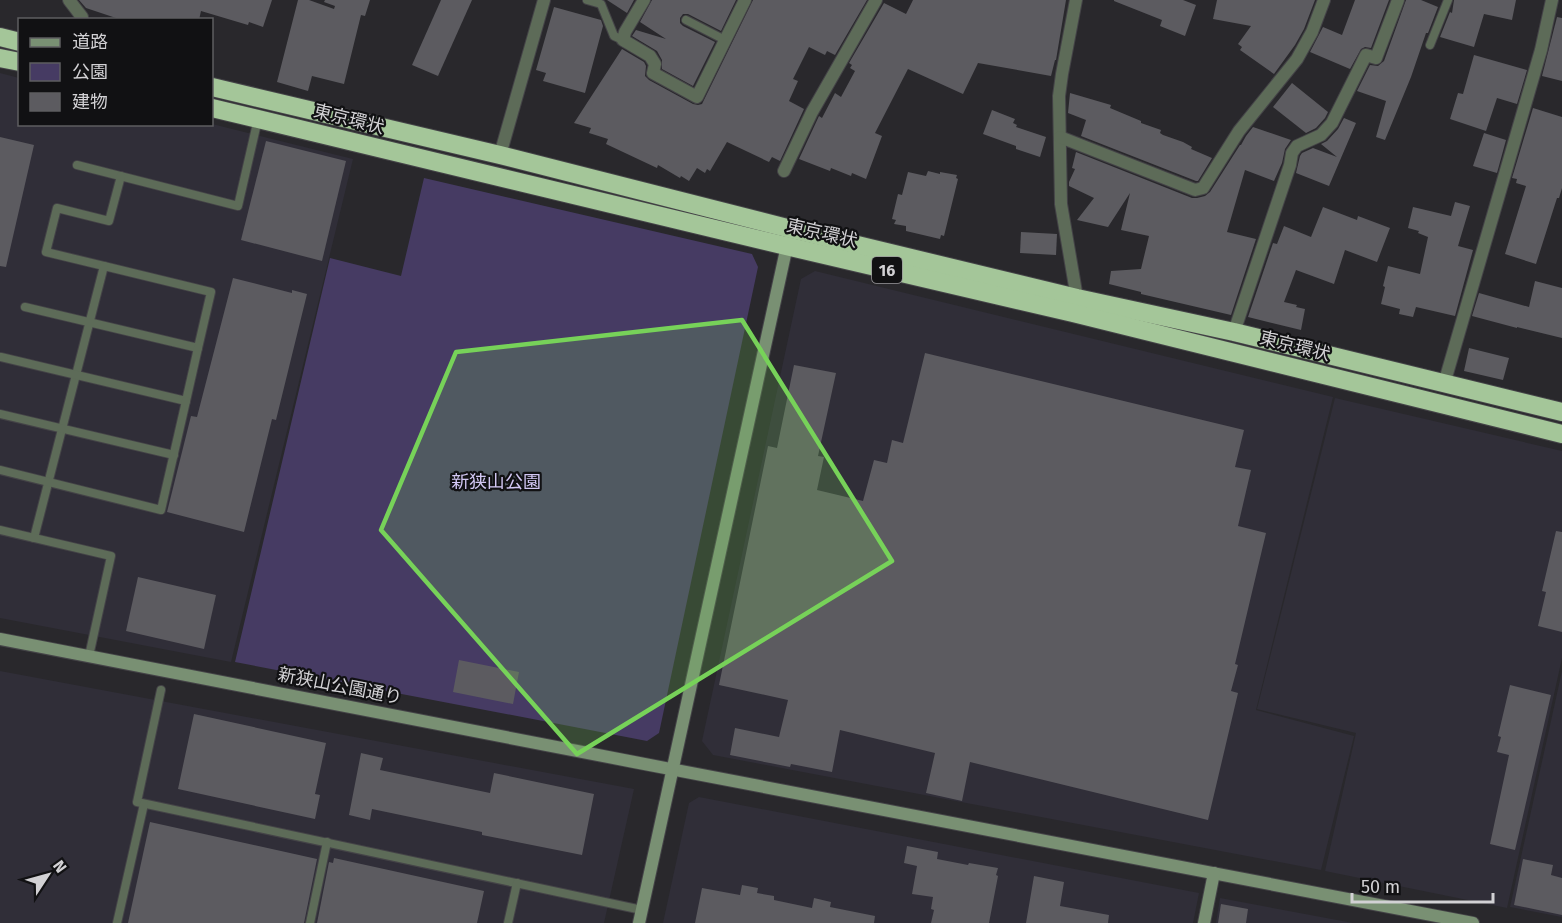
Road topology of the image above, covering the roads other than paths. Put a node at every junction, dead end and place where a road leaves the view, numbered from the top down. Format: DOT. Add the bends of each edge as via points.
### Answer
graph roads {
  1 [pos="69,0"];
  2 [pos="544,0"];
  3 [pos="587,0"];
  4 [pos="644,0"];
  5 [pos="745,0"];
  6 [pos="876,0"];
  7 [pos="1076,0"];
  8 [pos="1324,0"];
  9 [pos="1398,0"];
  10 [pos="1448,0"];
  11 [pos="1552,0"];
  12 [pos="82,18"];
  13 [pos="686,20"];
  14 [pos="0,37"];
  15 [pos="623,40"];
  16 [pos="725,40"];
  17 [pos="18,42"];
  18 [pos="1430,45"];
  19 [pos="0,58"];
  20 [pos="18,62"];
  21 [pos="213,87"];
  22 [pos="213,108"];
  23 [pos="258,119"];
  24 [pos="1060,137"];
  25 [pos="500,155"];
  26 [pos="76,165"];
  27 [pos="783,171"];
  28 [pos="121,176"];
  29 [pos="789,238"];
  30 [pos="104,266"];
  31 [pos="1077,298"];
  32 [pos="25,307"];
  33 [pos="89,323"];
  34 [pos="1234,332"];
  35 [pos="198,348"];
  36 [pos="1,357"];
  37 [pos="76,376"];
  38 [pos="1444,384"];
  39 [pos="186,401"];
  40 [pos="1562,412"];
  41 [pos="0,414"];
  42 [pos="63,428"];
  43 [pos="1562,434"];
  44 [pos="174,455"];
  45 [pos="0,470"];
  46 [pos="48,482"];
  47 [pos="0,530"];
  48 [pos="34,538"];
  49 [pos="0,639"];
  50 [pos="89,656"];
  51 [pos="161,690"];
  52 [pos="674,770"];
  53 [pos="144,804"];
  54 [pos="327,842"];
  55 [pos="1214,873"];
  56 [pos="517,883"];
  57 [pos="642,910"];
  58 [pos="117,923"];
  59 [pos="310,923"];
  60 [pos="508,923"];
  61 [pos="639,923"];
  62 [pos="1204,923"];
  63 [pos="1473,923"];
  1 -- 12 [label="street"];
  2 -- 25 [label="street"];
  3 -- 15 [label="lane" via="601,4 614,36"];
  4 -- 15 [label="street"];
  5 -- 16 [label="street"];
  6 -- 27 [label="street"];
  7 -- 24 [label="street" via="1059,96"];
  8 -- 24 [label="street" via="1297,59 1239,131 1203,188 1195,190"];
  9 -- 34 [label="street" via="1376,58 1366,55 1332,123 1292,153"];
  10 -- 18 [label="lane"];
  11 -- 38 [label="street" via="1535,73"];
  13 -- 16 [label="lane"];
  14 -- 17 [label="highway"];
  15 -- 16 [label="street" via="650,56 656,64 653,73 697,97"];
  19 -- 20 [label="highway"];
  21 -- 25 [label="highway, 東京環状 / 16"];
  22 -- 23 [label="highway, 東京環状 / 16"];
  23 -- 28 [label="lane" via="238,206"];
  23 -- 29 [label="highway, 東京環状 / 16"];
  24 -- 31 [label="street" via="1061,204"];
  25 -- 29 [label="highway, 東京環状 / 16"];
  26 -- 28 [label="lane"];
  28 -- 30 [label="lane" via="109,221 57,208 46,252"];
  29 -- 31 [label="highway, 東京環状 / 16"];
  29 -- 43 [label="highway, 東京環状 / 16"];
  29 -- 52 [label="street"];
  30 -- 33 [label="lane"];
  30 -- 35 [label="lane" via="211,292"];
  31 -- 34 [label="highway, 東京環状 / 16"];
  32 -- 33 [label="lane"];
  33 -- 35 [label="lane"];
  33 -- 37 [label="lane"];
  34 -- 38 [label="highway, 東京環状 / 16"];
  35 -- 39 [label="lane"];
  36 -- 37 [label="lane"];
  37 -- 39 [label="lane"];
  37 -- 42 [label="lane"];
  38 -- 40 [label="highway, 東京環状 / 16"];
  39 -- 44 [label="lane"];
  41 -- 42 [label="lane"];
  42 -- 44 [label="lane"];
  42 -- 46 [label="lane"];
  44 -- 46 [label="lane" via="161,510"];
  45 -- 46 [label="lane"];
  46 -- 48 [label="lane"];
  47 -- 48 [label="lane"];
  48 -- 50 [label="lane" via="111,556"];
  49 -- 50 [label="street, 新狭山公園通り"];
  50 -- 52 [label="street, 新狭山公園通り"];
  51 -- 53 [label="lane" via="137,802"];
  52 -- 55 [label="street, 新狭山公園通り"];
  52 -- 57 [label="street"];
  53 -- 54 [label="lane"];
  53 -- 58 [label="lane"];
  54 -- 56 [label="lane"];
  54 -- 59 [label="lane"];
  55 -- 62 [label="street"];
  55 -- 63 [label="street, 新狭山公園通り"];
  56 -- 57 [label="lane"];
  56 -- 60 [label="lane"];
  57 -- 61 [label="street"];
}
